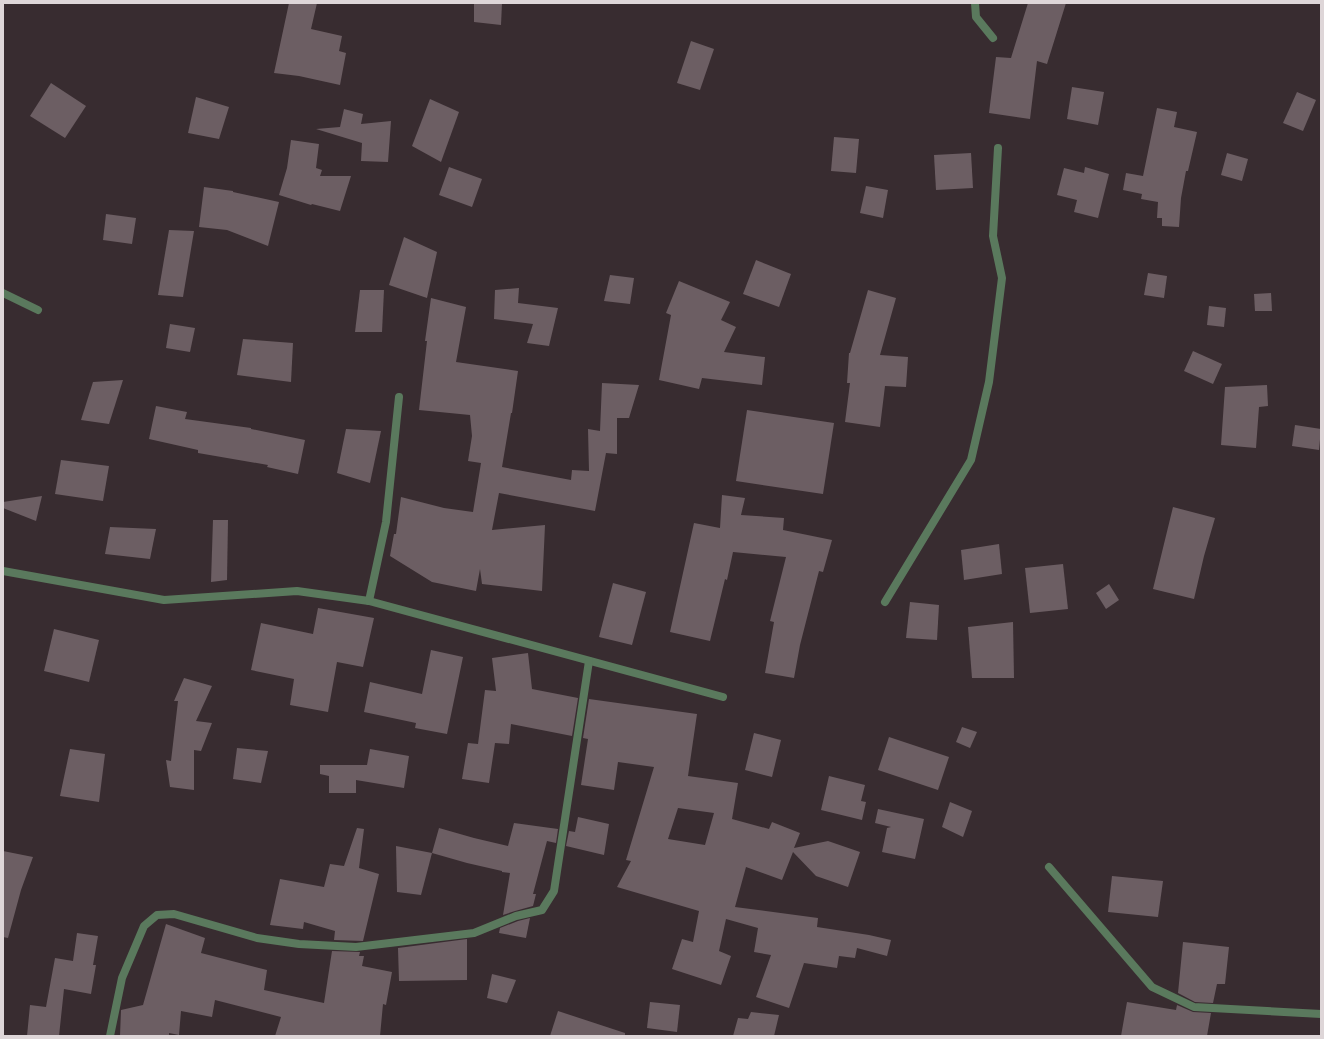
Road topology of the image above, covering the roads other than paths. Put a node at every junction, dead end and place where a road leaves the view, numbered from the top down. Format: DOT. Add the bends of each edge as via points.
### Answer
graph roads {
  1 [pos="975,3"];
  2 [pos="993,38"];
  3 [pos="998,148"];
  4 [pos="3,292"];
  5 [pos="38,310"];
  6 [pos="398,397"];
  7 [pos="3,571"];
  8 [pos="369,601"];
  9 [pos="885,602"];
  10 [pos="589,661"];
  11 [pos="723,697"];
  12 [pos="1049,867"];
  13 [pos="1321,1014"];
  14 [pos="110,1036"];
  1 -- 2 [label="street" via="976,17"];
  3 -- 9 [label="street" via="993,236 1002,278 989,382 971,460"];
  4 -- 5 [label="street"];
  6 -- 8 [label="street" via="386,522"];
  7 -- 8 [label="street" via="164,600 297,591"];
  8 -- 10 [label="street"];
  10 -- 11 [label="street"];
  10 -- 14 [label="street" via="554,891 542,910 516,916 474,933 356,947 299,944 257,938 174,914 157,916 144,926 122,978"];
  12 -- 13 [label="street" via="1152,987 1194,1007"];
}
